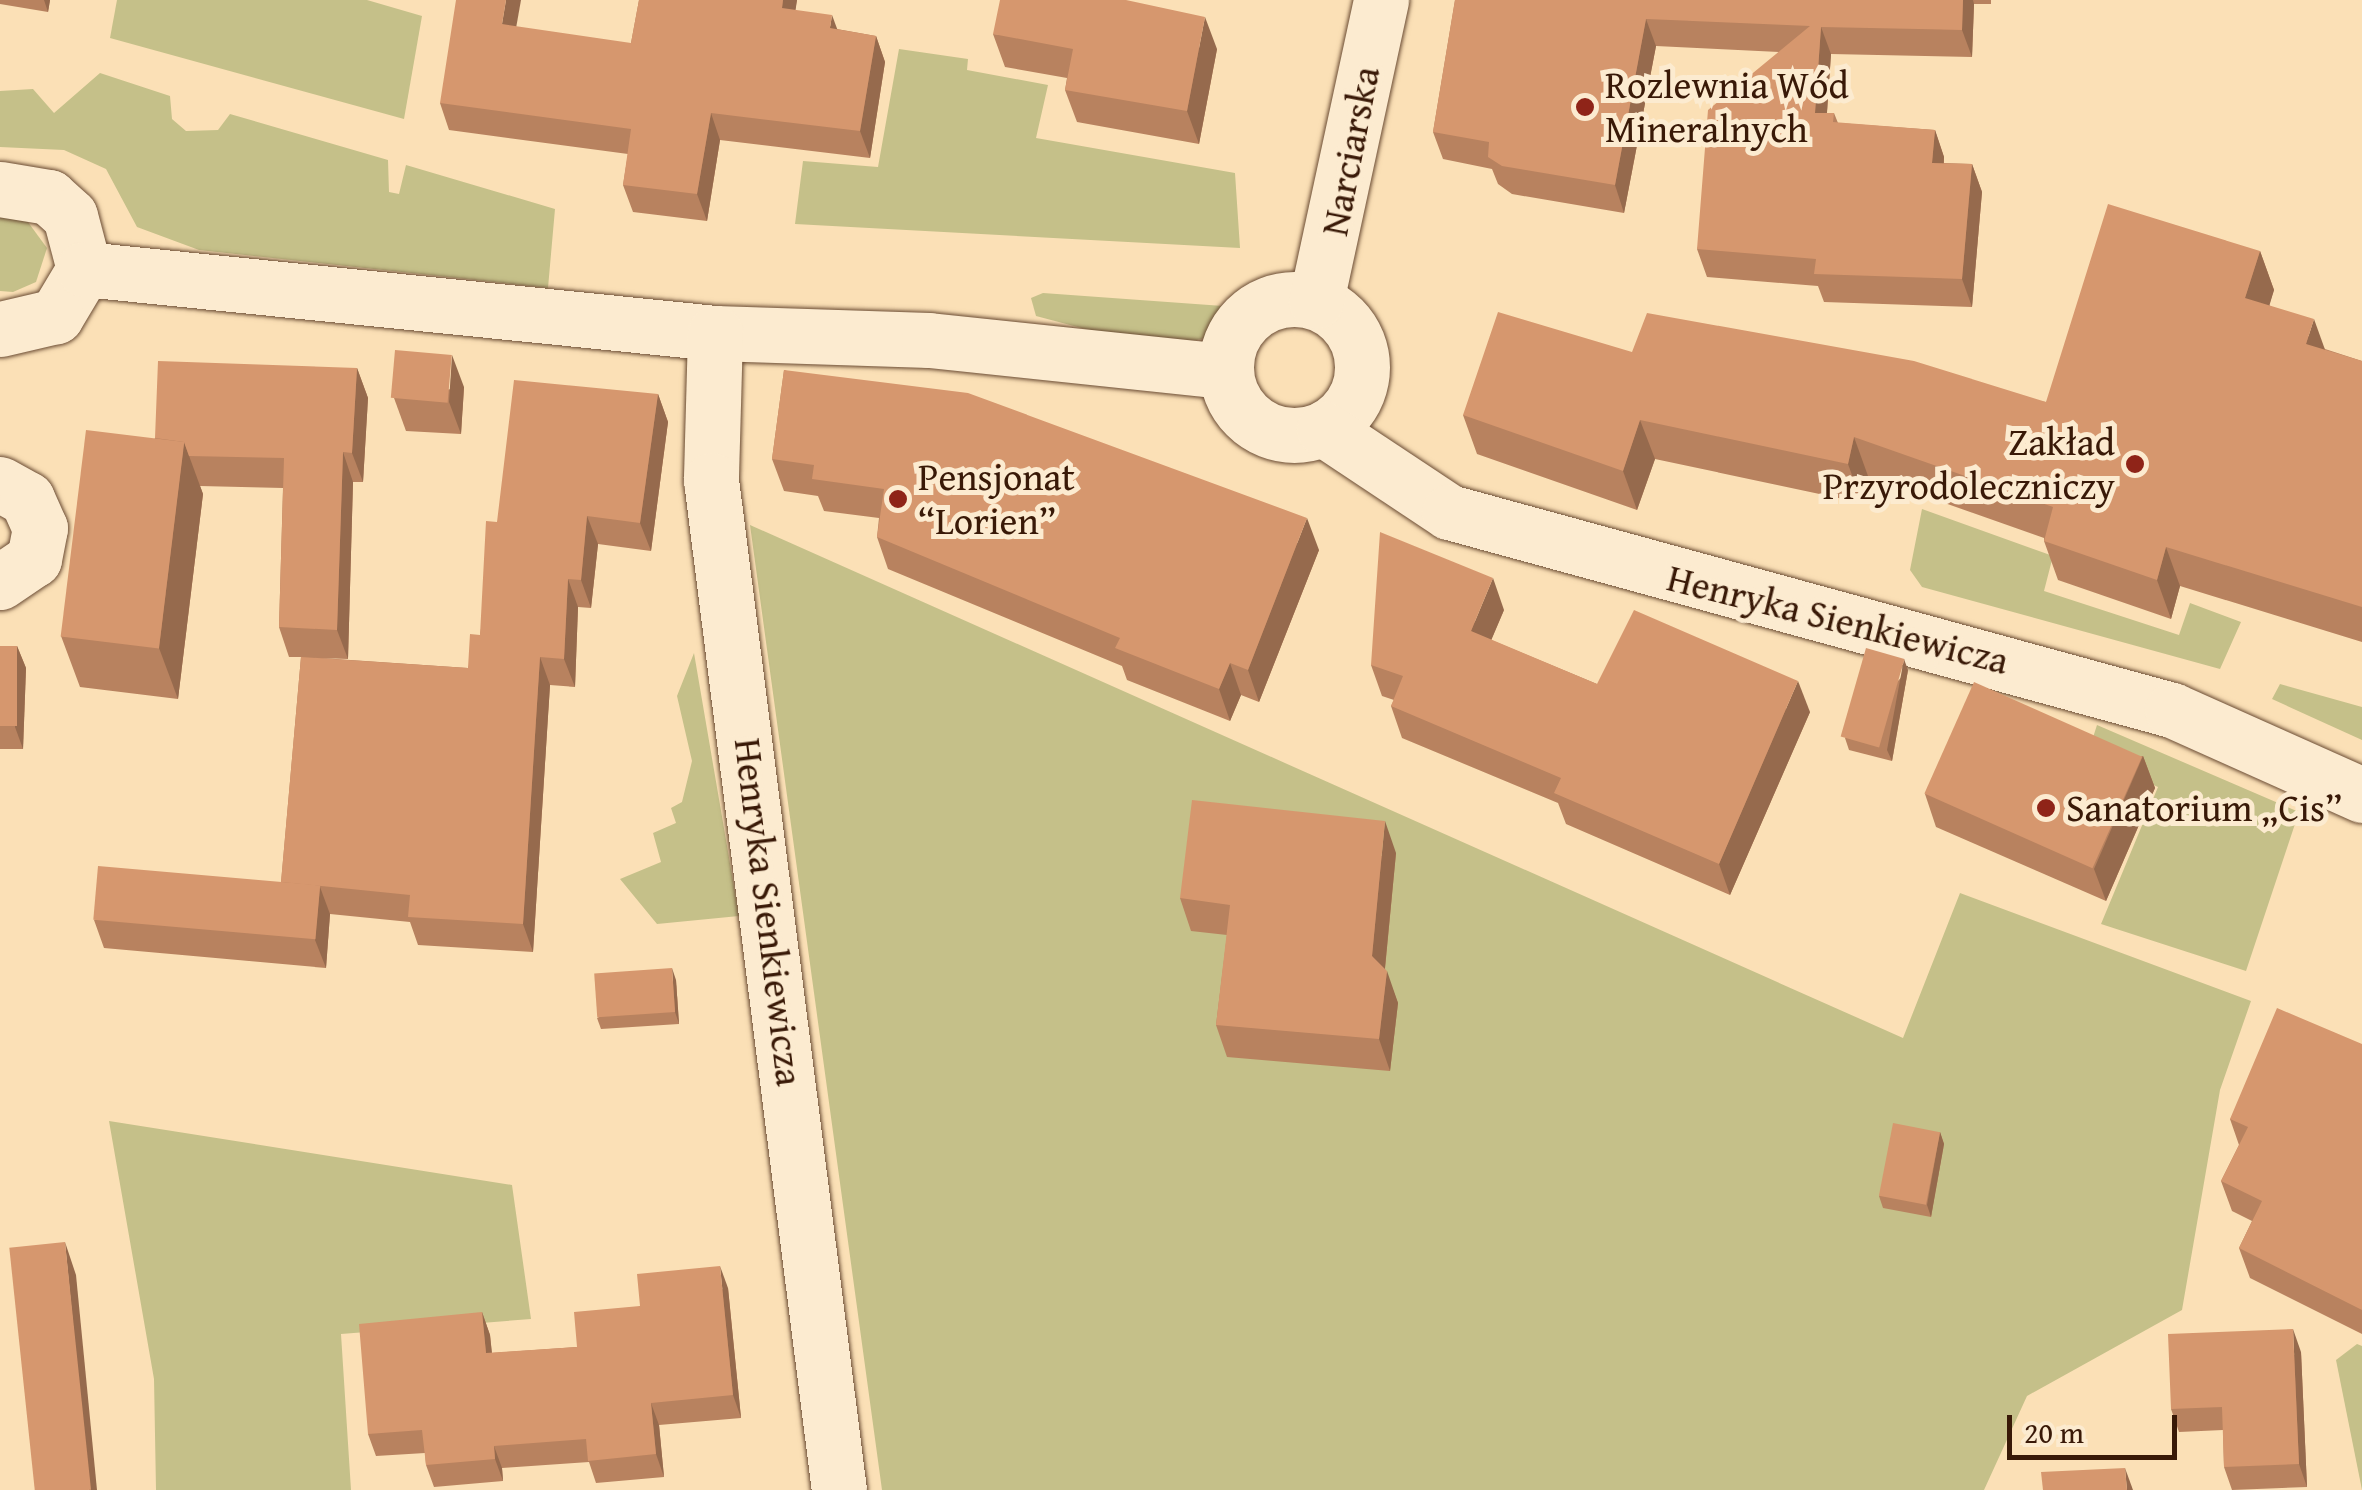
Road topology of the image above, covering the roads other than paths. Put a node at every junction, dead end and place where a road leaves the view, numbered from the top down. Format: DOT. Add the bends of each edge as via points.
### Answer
graph roads {
  1 [pos="1381,0"];
  2 [pos="0,189"];
  3 [pos="84,269"];
  4 [pos="1316,301"];
  5 [pos="0,329"];
  6 [pos="715,333"];
  7 [pos="1224,371"];
  8 [pos="1324,429"];
  9 [pos="0,484"];
  10 [pos="0,582"];
  11 [pos="2362,795"];
  12 [pos="839,1490"];
  1 -- 4 [label="street, Narciarska"];
  2 -- 3 [label="street" via="49,197 70,216"];
  3 -- 5 [label="street" via="56,316"];
  3 -- 6 [label="street"];
  4 -- 7 [label="street" via="1263,304 1228,344"];
  4 -- 8 [label="street" via="1340,315 1363,362 1346,412"];
  6 -- 7 [label="street" via="929,340"];
  6 -- 12 [label="street, Henryka Sienkiewicza" via="711,480"];
  7 -- 8 [label="street" via="1248,419 1284,434"];
  8 -- 11 [label="street, Henryka Sienkiewicza" via="1449,512 2172,710"];
  9 -- 10 [label="street" via="26,499 40,528 34,558"];
}
